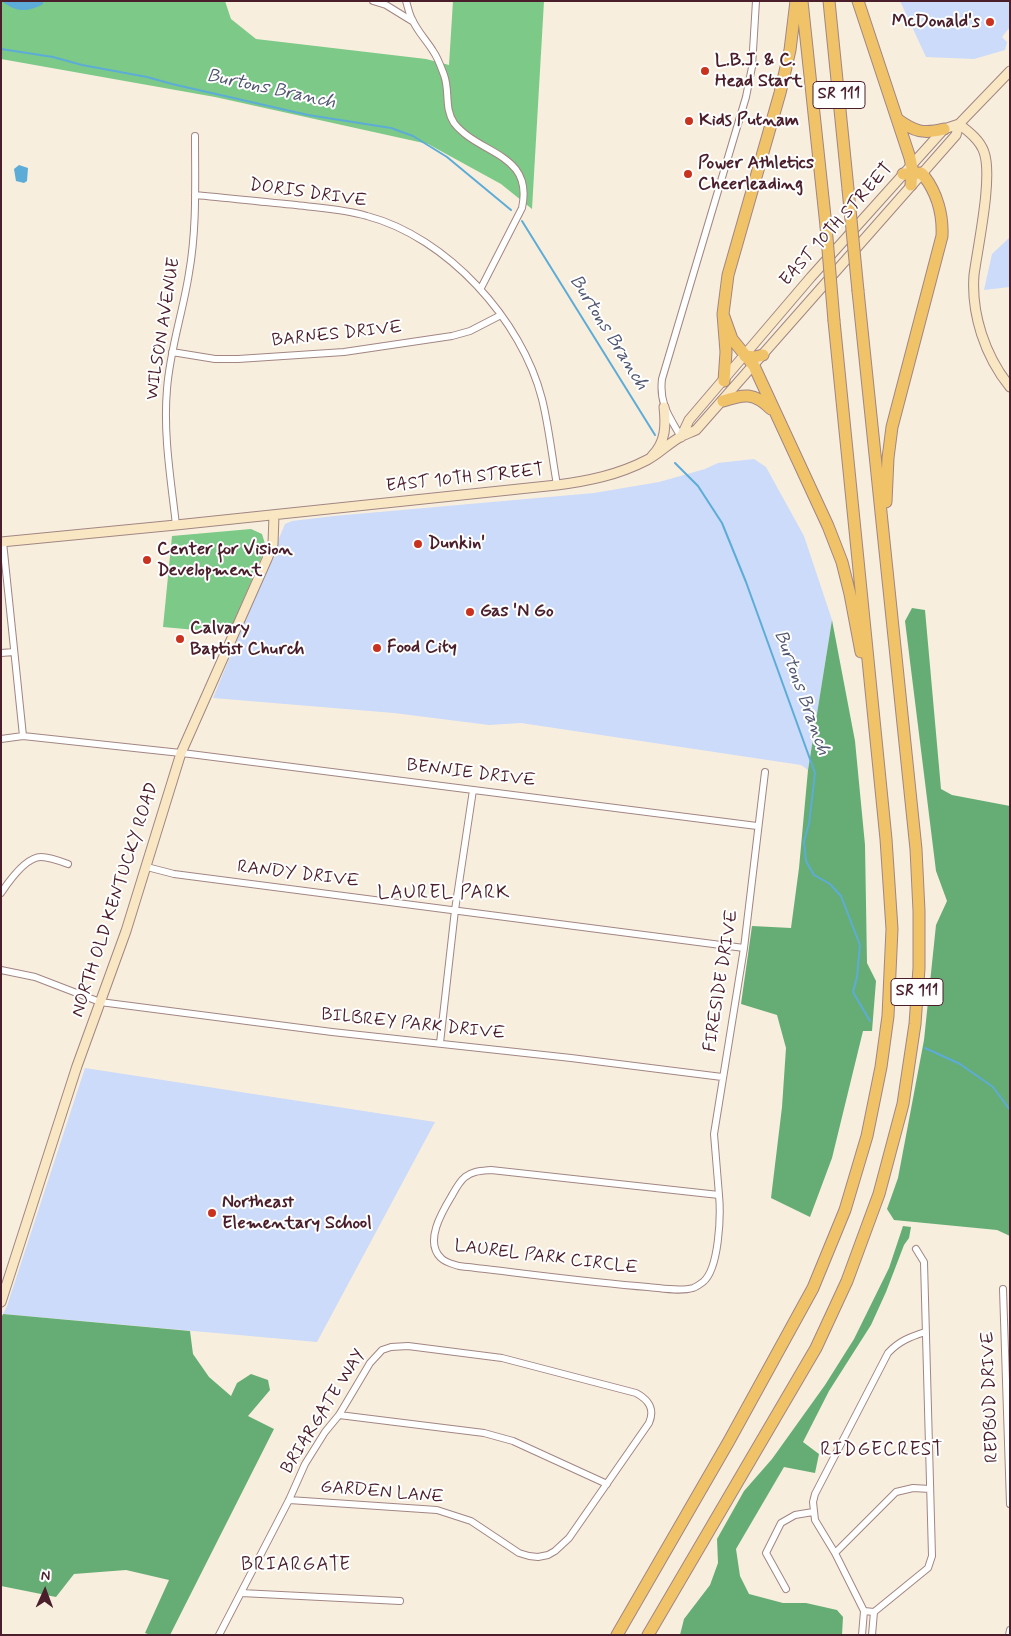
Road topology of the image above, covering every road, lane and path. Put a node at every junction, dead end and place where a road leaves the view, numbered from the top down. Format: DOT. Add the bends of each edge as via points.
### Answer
graph roads {
  1 [pos="373,1"];
  2 [pos="406,1"];
  3 [pos="756,1"];
  4 [pos="796,1"];
  5 [pos="802,1"];
  6 [pos="829,1"];
  7 [pos="858,1"];
  8 [pos="389,3"];
  9 [pos="412,20"];
  10 [pos="1010,71"];
  11 [pos="897,118"];
  12 [pos="959,124"];
  13 [pos="944,129"];
  14 [pos="195,136"];
  15 [pos="912,174"];
  16 [pos="195,194"];
  17 [pos="481,288"];
  18 [pos="723,314"];
  19 [pos="501,315"];
  20 [pos="172,352"];
  21 [pos="763,355"];
  22 [pos="745,356"];
  23 [pos="754,366"];
  24 [pos="724,381"];
  25 [pos="1010,387"];
  26 [pos="723,401"];
  27 [pos="664,407"];
  28 [pos="774,412"];
  29 [pos="681,436"];
  30 [pos="646,460"];
  31 [pos="557,485"];
  32 [pos="274,515"];
  33 [pos="176,525"];
  34 [pos="2,542"];
  35 [pos="892,624"];
  36 [pos="14,652"];
  37 [pos="1,653"];
  38 [pos="874,714"];
  39 [pos="23,736"];
  40 [pos="1,739"];
  41 [pos="181,753"];
  42 [pos="765,772"];
  43 [pos="473,790"];
  44 [pos="758,826"];
  45 [pos="68,864"];
  46 [pos="147,867"];
  47 [pos="1,893"];
  48 [pos="455,910"];
  49 [pos="744,948"];
  50 [pos="1,970"];
  51 [pos="100,1002"];
  52 [pos="440,1043"];
  53 [pos="722,1076"];
  54 [pos="719,1195"];
  55 [pos="916,1249"];
  56 [pos="1003,1290"];
  57 [pos="1,1302"];
  58 [pos="925,1332"];
  59 [pos="339,1415"];
  60 [pos="607,1484"];
  61 [pos="930,1489"];
  62 [pos="289,1500"];
  63 [pos="1010,1504"];
  64 [pos="813,1512"];
  65 [pos="835,1553"];
  66 [pos="786,1589"];
  67 [pos="241,1593"];
  68 [pos="400,1601"];
  69 [pos="864,1611"];
  70 [pos="874,1612"];
  71 [pos="1010,1630"];
  72 [pos="219,1635"];
  73 [pos="617,1635"];
  74 [pos="648,1635"];
  75 [pos="862,1635"];
  76 [pos="872,1635"];
  77 [pos="1009,1635"];
  1 -- 8 [label="street"];
  2 -- 9 [label="street"];
  3 -- 27 [label="street" via="752,67 746,97 662,379 660,393"];
  4 -- 18 [label="highway" via="780,93 728,275"];
  5 -- 38 [label="highway, SR 111, bridge"];
  6 -- 35 [label="highway, SR 111, bridge"];
  7 -- 11 [label="highway"];
  8 -- 9 [label="street"];
  9 -- 17 [label="street" via="435,54 445,78 448,111 455,124 508,161 522,182 522,208"];
  10 -- 12 [label="main road"];
  11 -- 13 [label="highway" via="918,131"];
  11 -- 15 [label="highway"];
  12 -- 13 [label="main road, EAST 10TH STREET"];
  12 -- 15 [label="main road" via="956,135"];
  12 -- 25 [label="main road" via="973,134 984,151 988,170 973,288 990,358"];
  13 -- 15 [label="main road, EAST 10TH STREET"];
  14 -- 16 [label="street, WILSON AVENUE"];
  15 -- 21 [label="main road, EAST 10TH STREET" via="844,261"];
  15 -- 22 [label="main road, EAST 10TH STREET" via="811,277"];
  15 -- 35 [label="highway" via="930,184 943,224 892,426 886,530"];
  16 -- 17 [label="street, DORIS DRIVE" via="335,209 367,216 400,227 424,241"];
  16 -- 20 [label="street, WILSON AVENUE" via="189,273"];
  17 -- 19 [label="street, DORIS DRIVE"];
  18 -- 22 [label="highway" via="732,339"];
  18 -- 24 [label="highway"];
  19 -- 20 [label="street, BARNES DRIVE" via="452,336 344,352 238,359"];
  19 -- 31 [label="street, DORIS DRIVE" via="527,360 542,399"];
  20 -- 33 [label="street, WILSON AVENUE" via="166,412"];
  21 -- 22 [label="highway"];
  21 -- 23 [label="main road, EAST 10TH STREET"];
  22 -- 23 [label="highway"];
  22 -- 24 [label="main road, EAST 10TH STREET"];
  23 -- 26 [label="main road, EAST 10TH STREET"];
  23 -- 28 [label="highway"];
  24 -- 29 [label="main road, EAST 10TH STREET" via="689,420"];
  26 -- 28 [label="highway" via="742,396 756,397"];
  26 -- 29 [label="main road, EAST 10TH STREET" via="696,430"];
  27 -- 29 [label="street"];
  27 -- 30 [label="main road" via="665,433 655,453"];
  28 -- 38 [label="highway" via="842,562"];
  29 -- 30 [label="main road, EAST 10TH STREET"];
  30 -- 31 [label="main road, EAST 10TH STREET" via="617,474"];
  31 -- 32 [label="main road, EAST 10TH STREET"];
  32 -- 33 [label="main road, EAST 10TH STREET"];
  32 -- 41 [label="main road, NORTH OLD KENTUCKY ROAD" via="272,544 267,559"];
  33 -- 34 [label="main road, EAST 10TH STREET"];
  34 -- 36 [label="street"];
  35 -- 74 [label="highway, SR 111" via="916,849 919,912 919,968 903,1104 879,1194 847,1281 816,1348"];
  36 -- 37 [label="street"];
  36 -- 39 [label="street"];
  38 -- 73 [label="highway, SR 111" via="892,929 888,1016 867,1136 845,1210 813,1288 730,1441"];
  39 -- 40 [label="street, BENNIE DRIVE"];
  39 -- 41 [label="street, BENNIE DRIVE"];
  41 -- 43 [label="street, BENNIE DRIVE"];
  41 -- 46 [label="main road, NORTH OLD KENTUCKY ROAD"];
  42 -- 44 [label="street, FIRESIDE DRIVE"];
  43 -- 44 [label="street, BENNIE DRIVE"];
  43 -- 48 [label="street"];
  44 -- 49 [label="street, FIRESIDE DRIVE"];
  45 -- 47 [label="street" via="42,857 32,859"];
  46 -- 48 [label="street, RANDY DRIVE" via="174,874"];
  46 -- 51 [label="main road, NORTH OLD KENTUCKY ROAD"];
  48 -- 49 [label="street, RANDY DRIVE"];
  48 -- 52 [label="street"];
  49 -- 53 [label="street, FIRESIDE DRIVE"];
  50 -- 51 [label="street, BILBREY PARK DRIVE" via="35,978"];
  51 -- 52 [label="street, BILBREY PARK DRIVE"];
  51 -- 57 [label="main road, NORTH OLD KENTUCKY ROAD"];
  52 -- 53 [label="street, BILBREY PARK DRIVE"];
  53 -- 54 [label="street, FIRESIDE DRIVE" via="714,1134"];
  54 -- 54 [label="street, LAUREL PARK CIRCLE" via="491,1170 474,1171 463,1178 444,1209 434,1240 441,1258 459,1266 632,1286 693,1288 708,1278 713,1267"];
  55 -- 58 [label="street" via="924,1262"];
  56 -- 63 [label="street, REDBUD DRIVE"];
  58 -- 61 [label="street"];
  58 -- 64 [label="street" via="906,1338 888,1353 815,1494"];
  59 -- 60 [label="street" via="498,1436"];
  59 -- 60 [label="street, BRIARGATE WAY" via="370,1363 382,1350 408,1346 502,1358 636,1393 650,1405 649,1423"];
  59 -- 62 [label="street, BRIARGATE WAY" via="305,1464"];
  60 -- 62 [label="street, GARDEN LANE" via="569,1538 555,1551 538,1557 519,1553 471,1521 438,1510"];
  61 -- 65 [label="street" via="896,1492"];
  61 -- 70 [label="street" via="932,1556 928,1568"];
  62 -- 67 [label="street, BRIARGATE WAY"];
  64 -- 65 [label="street" via="814,1520"];
  64 -- 66 [label="street" via="781,1523 766,1553"];
  65 -- 69 [label="street"];
  67 -- 68 [label="street"];
  67 -- 72 [label="street, BRIARGATE WAY"];
  69 -- 70 [label="street"];
  69 -- 75 [label="street"];
  70 -- 76 [label="street"];
  71 -- 77 [label="street"];
}
